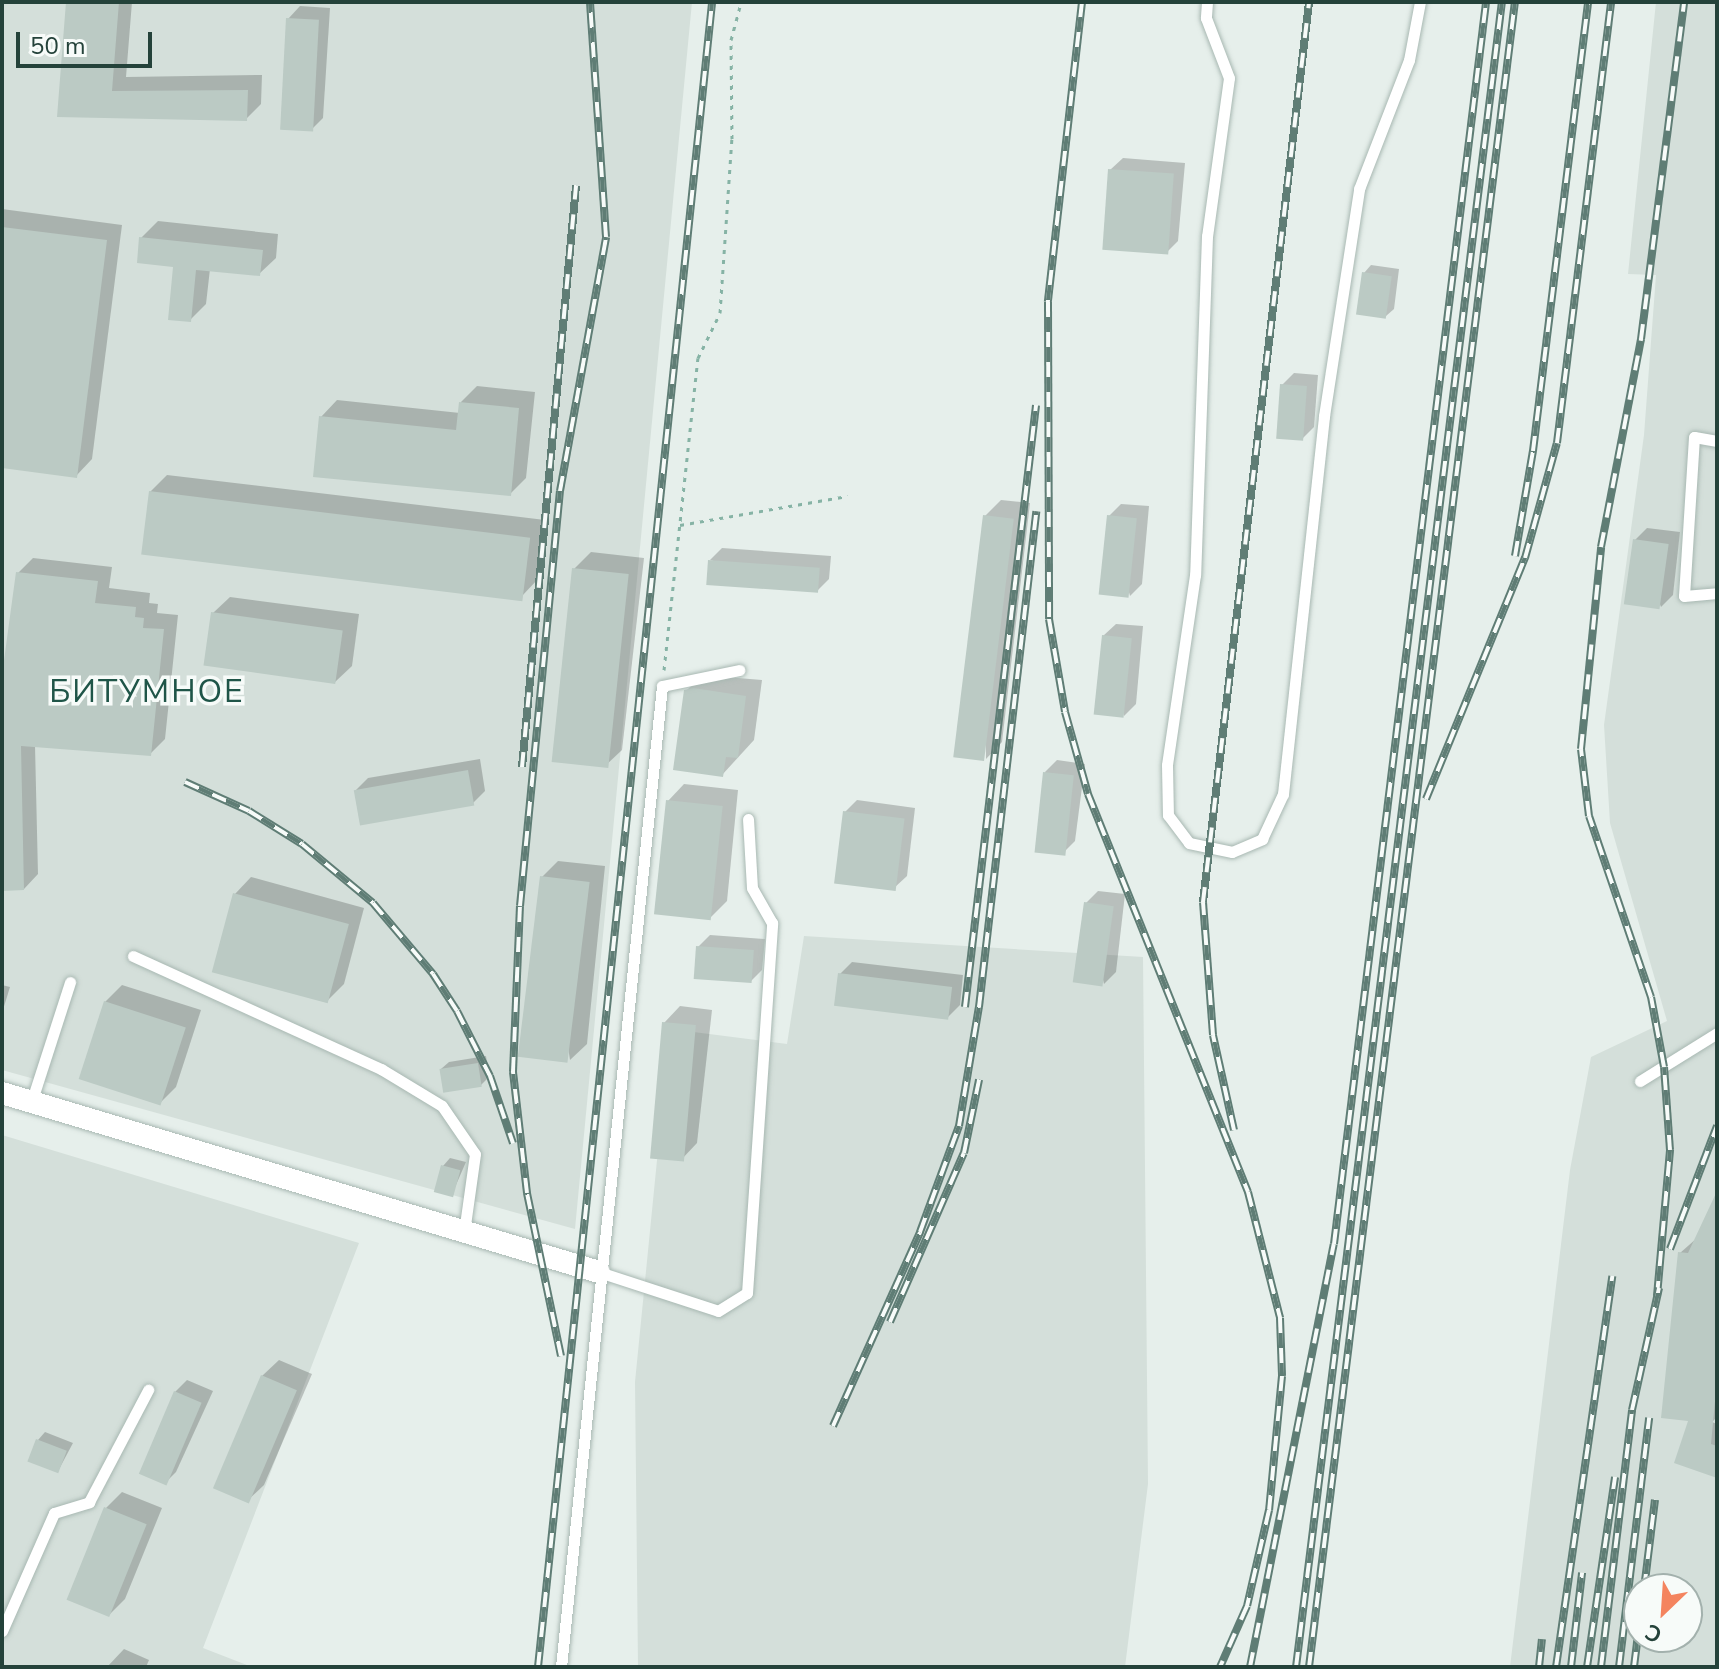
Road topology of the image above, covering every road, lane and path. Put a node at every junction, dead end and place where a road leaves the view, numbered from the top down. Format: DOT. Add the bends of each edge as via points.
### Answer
graph roads {
  1 [pos="741,2"];
  2 [pos="1207,2"];
  3 [pos="1420,2"];
  4 [pos="1717,441"];
  5 [pos="848,496"];
  6 [pos="680,525"];
  7 [pos="1717,593"];
  8 [pos="739,670"];
  9 [pos="662,686"];
  10 [pos="748,819"];
  11 [pos="133,956"];
  12 [pos="70,982"];
  13 [pos="1717,1033"];
  14 [pos="1640,1081"];
  15 [pos="2,1093"];
  16 [pos="31,1103"];
  17 [pos="463,1233"];
  18 [pos="599,1272"];
  19 [pos="148,1390"];
  20 [pos="2,1631"];
  21 [pos="561,1667"];
  1 -- 6 [label="path" via="731,40 732,139 720,313 698,358"];
  2 -- 3 [label="lane" via="1206,18 1229,78 1207,236 1195,575 1167,765 1167,803 1168,815 1189,843 1232,852 1262,839 1283,794 1324,416 1359,189 1409,60"];
  4 -- 7 [label="lane" via="1694,437 1684,596"];
  5 -- 6 [label="path"];
  6 -- 9 [label="path"];
  8 -- 9 [label="lane"];
  9 -- 18 [label="lane"];
  10 -- 18 [label="lane" via="752,888 772,923 747,1293 718,1311"];
  11 -- 17 [label="lane" via="381,1069 442,1106 475,1154"];
  12 -- 16 [label="lane"];
  13 -- 14 [label="lane"];
  15 -- 16 [label="street"];
  16 -- 17 [label="street"];
  17 -- 18 [label="street"];
  18 -- 21 [label="lane"];
  19 -- 20 [label="lane" via="89,1502 54,1513"];
}
